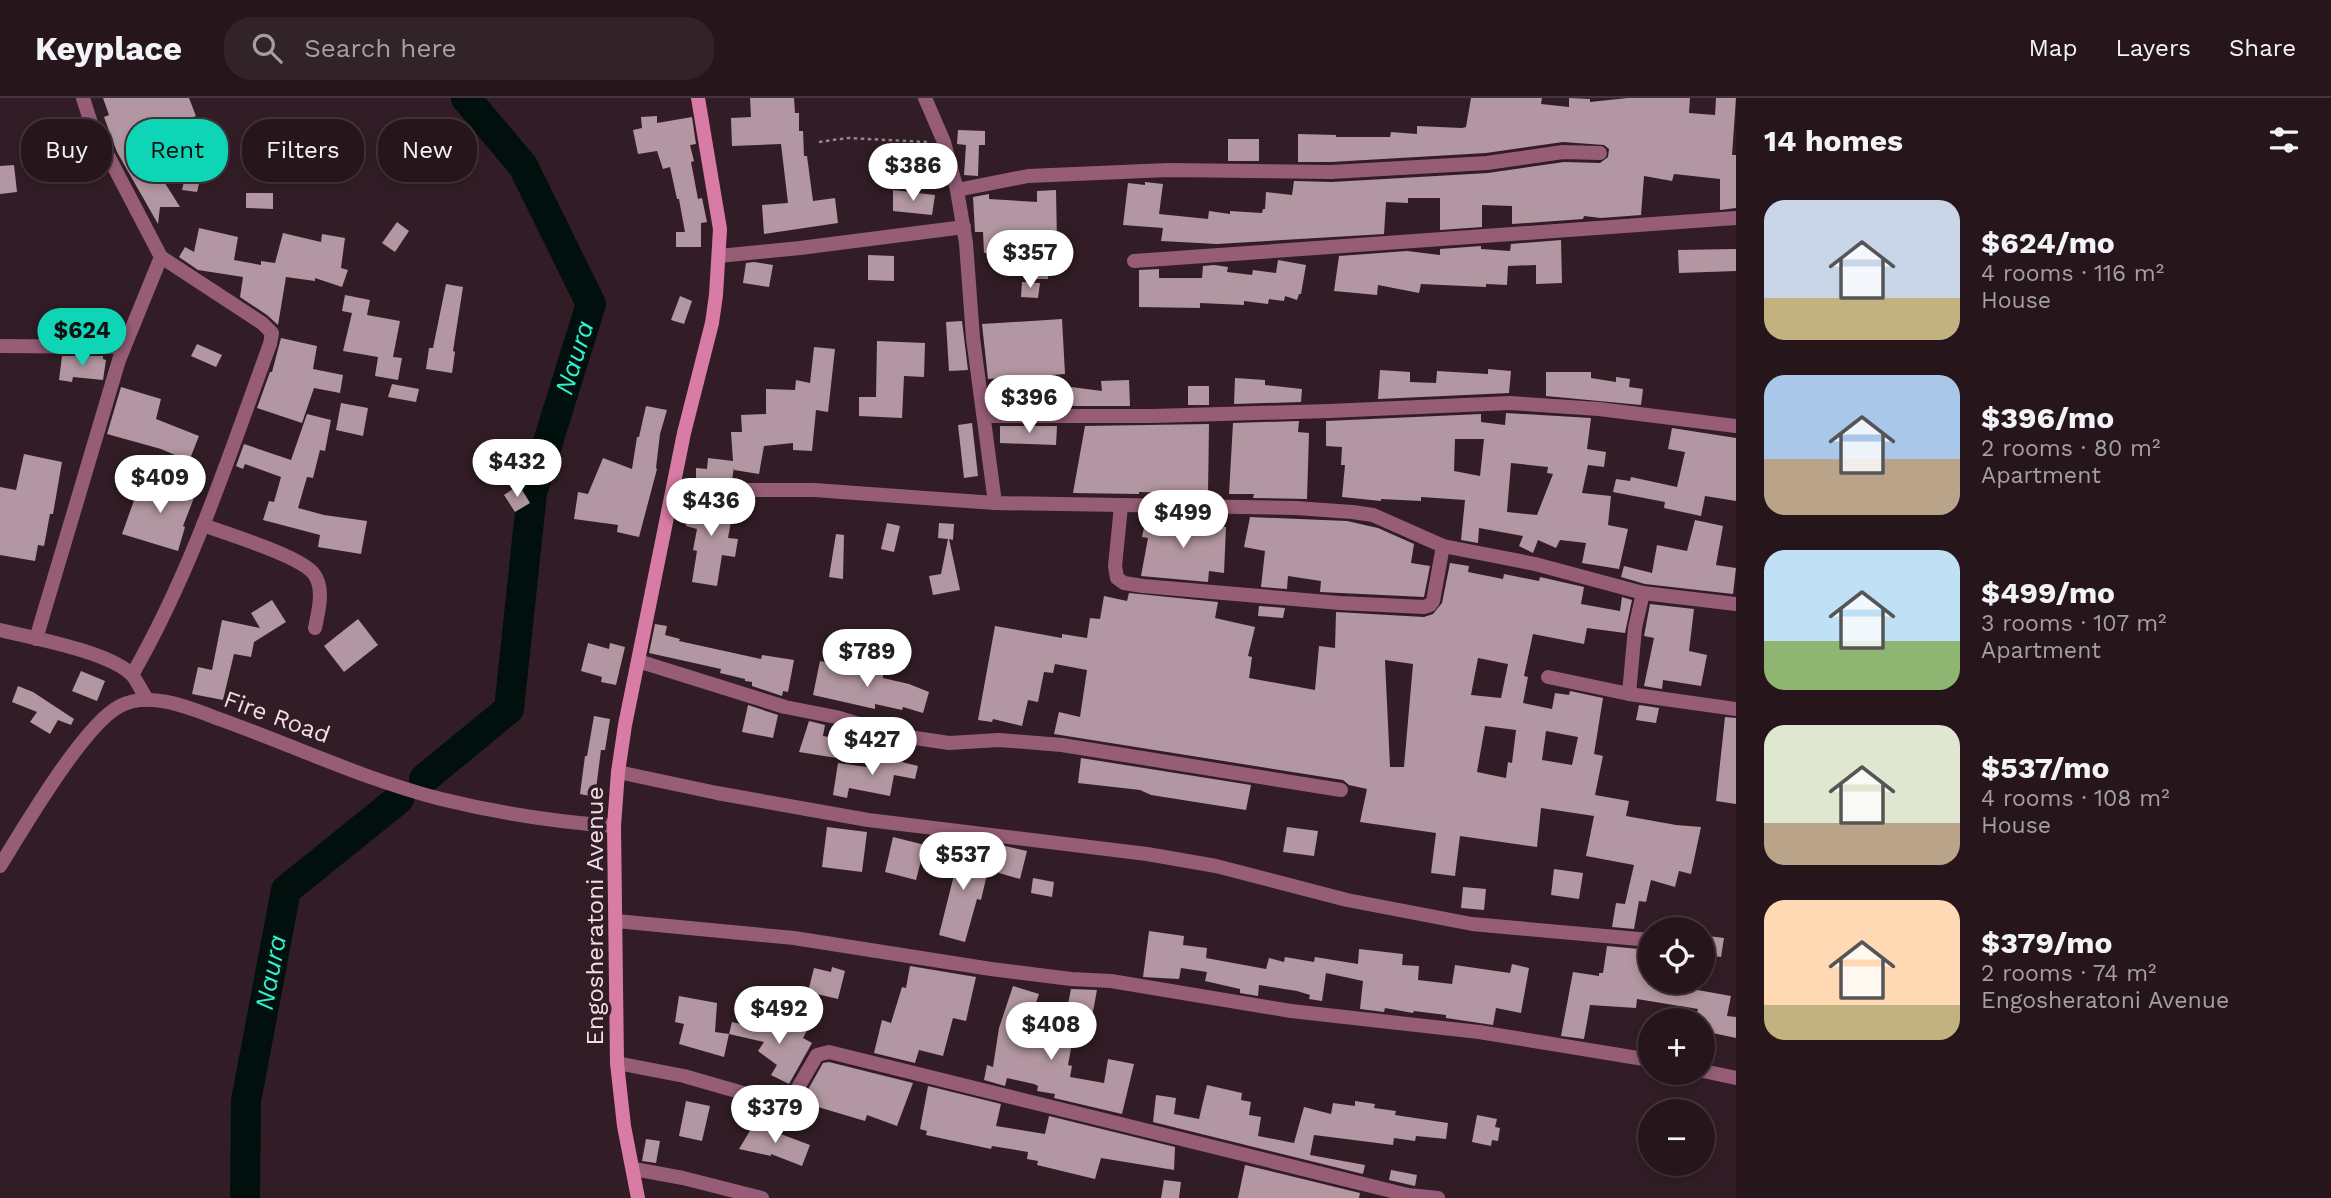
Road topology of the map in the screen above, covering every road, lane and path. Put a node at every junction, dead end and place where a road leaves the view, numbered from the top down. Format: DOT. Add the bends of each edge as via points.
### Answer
graph roads {
  1 [pos="83,98"];
  2 [pos="698,98"];
  3 [pos="925,98"];
  4 [pos="819,142"];
  5 [pos="944,142"];
  6 [pos="1600,153"];
  7 [pos="957,190"];
  8 [pos="1736,218"];
  9 [pos="964,228"];
  10 [pos="719,256"];
  11 [pos="162,257"];
  12 [pos="1134,261"];
  13 [pos="0,346"];
  14 [pos="124,347"];
  15 [pos="984,416"];
  16 [pos="1736,426"];
  17 [pos="673,490"];
  18 [pos="995,503"];
  19 [pos="1121,506"];
  20 [pos="203,525"];
  21 [pos="1443,546"];
  22 [pos="1643,593"];
  23 [pos="1736,604"];
  24 [pos="315,628"];
  25 [pos="0,630"];
  26 [pos="36,639"];
  27 [pos="638,661"];
  28 [pos="132,675"];
  29 [pos="1548,677"];
  30 [pos="1629,694"];
  31 [pos="147,699"];
  32 [pos="1736,709"];
  33 [pos="618,772"];
  34 [pos="1341,790"];
  35 [pos="614,826"];
  36 [pos="0,866"];
  37 [pos="616,921"];
  38 [pos="1638,939"];
  39 [pos="1638,1058"];
  40 [pos="617,1063"];
  41 [pos="1715,1073"];
  42 [pos="1736,1077"];
  43 [pos="634,1169"];
  44 [pos="638,1198"];
  45 [pos="762,1198"];
  46 [pos="1438,1198"];
  1 -- 11 [label="street" via="91,123"];
  2 -- 10 [label="street, Engosheratoni Avenue" via="720,229"];
  3 -- 5 [label="street"];
  4 -- 5 [label="path" via="848,138"];
  5 -- 7 [label="street"];
  6 -- 7 [label="street" via="1563,152 1488,163 1331,172 1168,170 1028,176"];
  7 -- 9 [label="street"];
  8 -- 12 [label="street"];
  9 -- 10 [label="street"];
  9 -- 15 [label="street"];
  10 -- 17 [label="street, Engosheratoni Avenue" via="712,323"];
  11 -- 14 [label="street"];
  11 -- 20 [label="street" via="272,333"];
  13 -- 14 [label="street"];
  14 -- 26 [label="street"];
  15 -- 16 [label="street" via="1304,412 1510,403 1635,412"];
  15 -- 18 [label="street"];
  17 -- 18 [label="street" via="814,489"];
  17 -- 27 [label="street, Engosheratoni Avenue"];
  18 -- 19 [label="street"];
  19 -- 21 [label="street" via="1296,508 1373,514"];
  19 -- 21 [label="street" via="1116,578 1143,586 1424,607 1433,601"];
  20 -- 24 [label="street" via="308,568 320,589"];
  20 -- 28 [label="street" via="154,637"];
  21 -- 22 [label="street"];
  22 -- 23 [label="street"];
  22 -- 30 [label="street"];
  25 -- 26 [label="street"];
  26 -- 28 [label="street" via="73,648"];
  27 -- 33 [label="street, Engosheratoni Avenue"];
  27 -- 34 [label="street" via="785,707 924,741 1023,741"];
  28 -- 31 [label="street"];
  29 -- 30 [label="street"];
  30 -- 32 [label="street"];
  31 -- 35 [label="street, Fire Road" via="209,716 439,798 546,820"];
  31 -- 36 [label="street" via="109,712 93,730"];
  33 -- 35 [label="street, Engosheratoni Avenue"];
  33 -- 38 [label="street" via="868,820 1216,866 1347,900 1472,924"];
  35 -- 37 [label="street, Engosheratoni Avenue"];
  37 -- 39 [label="street" via="793,938"];
  37 -- 40 [label="street, Engosheratoni Avenue"];
  40 -- 43 [label="street, Engosheratoni Avenue"];
  40 -- 46 [label="street" via="684,1076 778,1103 792,1098 817,1055 829,1052 1408,1195"];
  41 -- 42 [label="street"];
  43 -- 44 [label="street, Engosheratoni Avenue"];
  43 -- 45 [label="street"];
}
